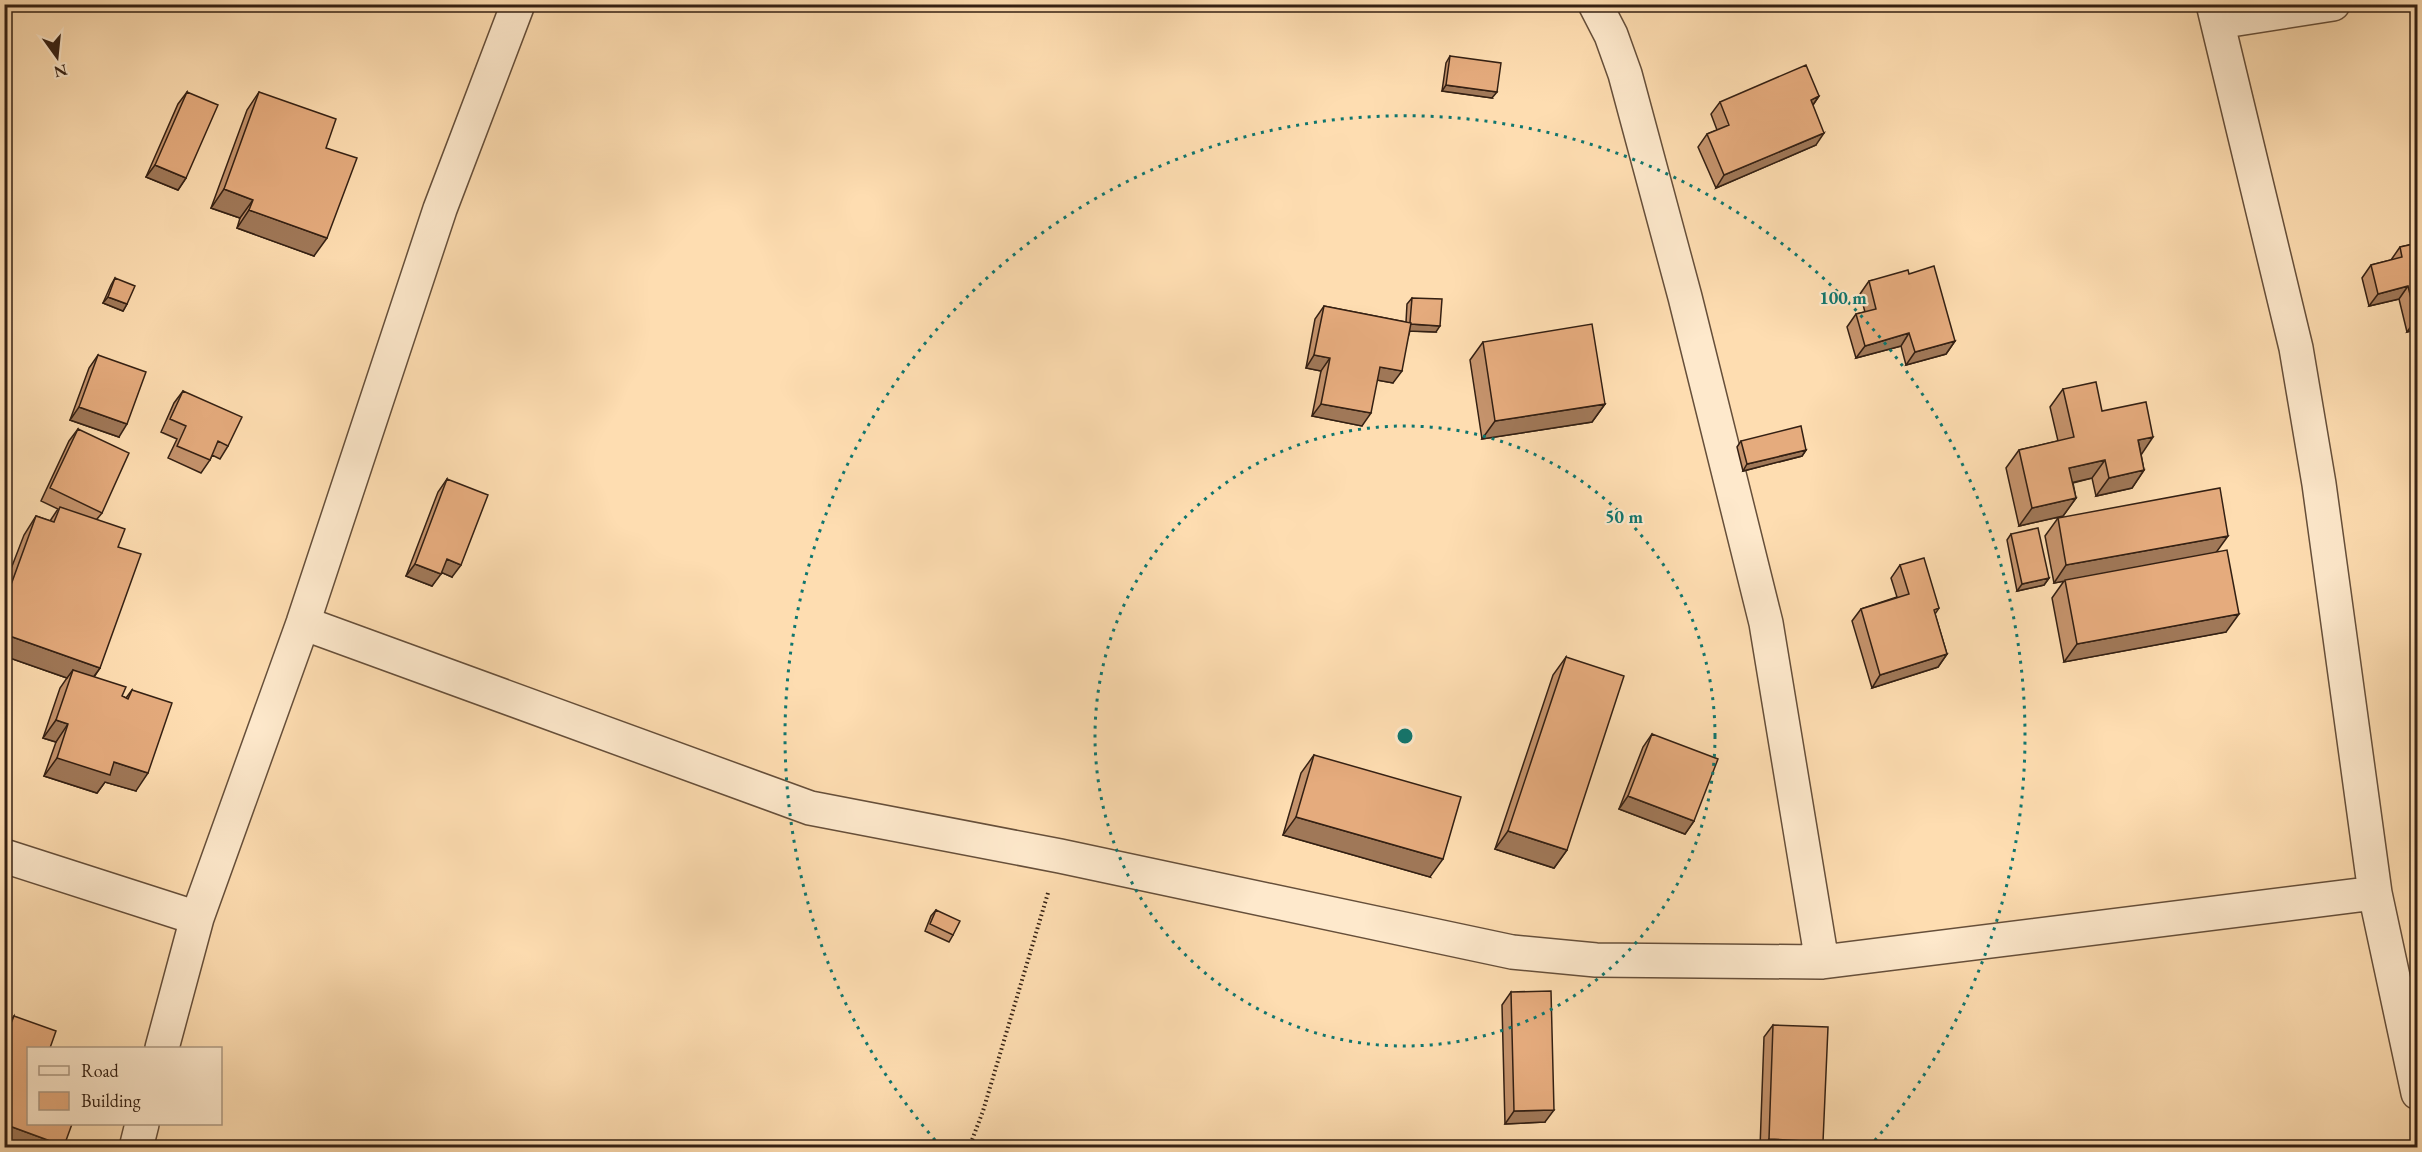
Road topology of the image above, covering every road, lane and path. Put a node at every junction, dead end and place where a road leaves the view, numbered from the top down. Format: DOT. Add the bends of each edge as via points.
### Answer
graph roads {
  1 [pos="518,4"];
  2 [pos="1595,4"];
  3 [pos="2333,4"];
  4 [pos="2215,13"];
  5 [pos="303,623"];
  6 [pos="4,856"];
  7 [pos="1060,856"];
  8 [pos="2375,893"];
  9 [pos="196,918"];
  10 [pos="1822,962"];
  11 [pos="162,1047"];
  12 [pos="2418,1093"];
  13 [pos="142,1125"];
  14 [pos="135,1148"];
  15 [pos="969,1148"];
  1 -- 5 [label="street" via="440,209"];
  2 -- 10 [label="street" via="1625,74 1766,623"];
  3 -- 4 [label="street"];
  4 -- 8 [label="street" via="2296,348 2319,484"];
  5 -- 7 [label="street" via="810,808"];
  5 -- 9 [label="street"];
  6 -- 9 [label="street"];
  7 -- 10 [label="street" via="1512,951 1596,960"];
  7 -- 15 [label="path"];
  8 -- 10 [label="street"];
  8 -- 12 [label="street"];
  9 -- 11 [label="street"];
  13 -- 14 [label="street"];
}
